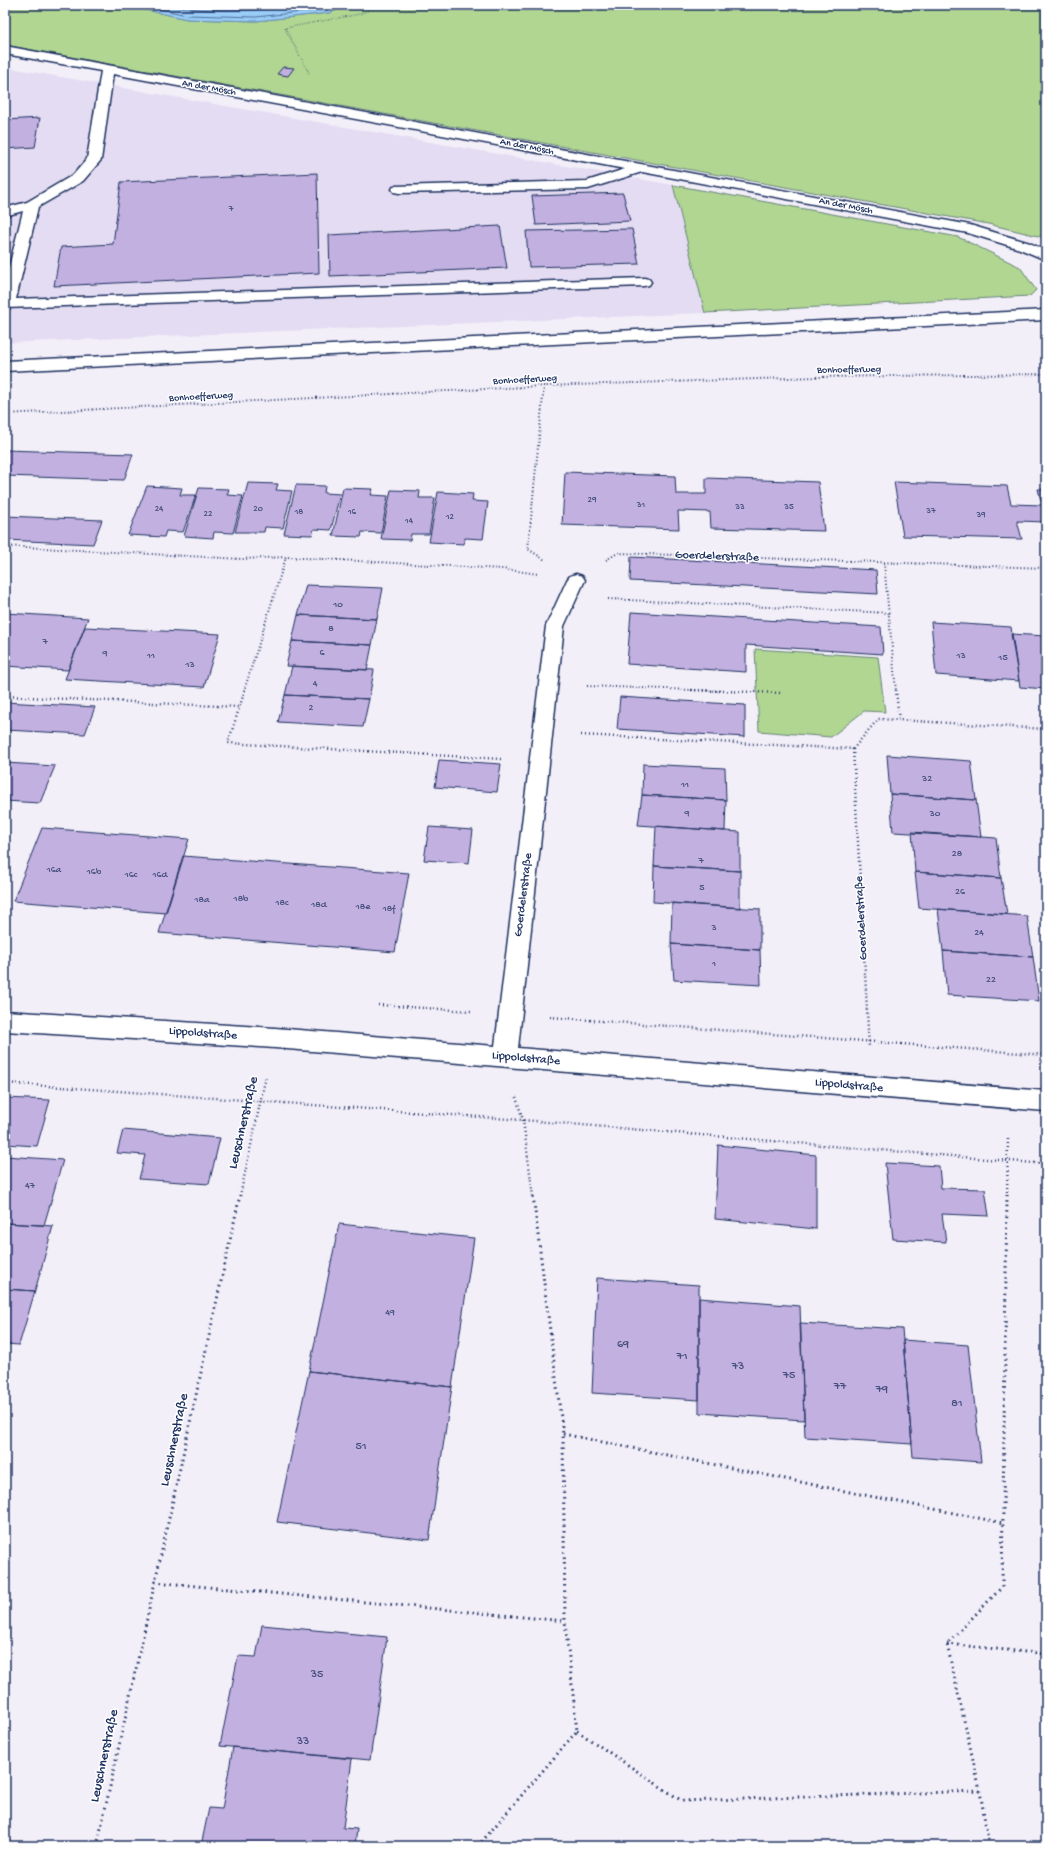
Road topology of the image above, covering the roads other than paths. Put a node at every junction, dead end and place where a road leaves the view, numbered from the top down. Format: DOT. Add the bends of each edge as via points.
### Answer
graph roads {
  1 [pos="5,50"];
  2 [pos="107,69"];
  3 [pos="642,168"];
  4 [pos="399,189"];
  5 [pos="32,205"];
  6 [pos="5,212"];
  7 [pos="1046,256"];
  8 [pos="644,282"];
  9 [pos="6,304"];
  10 [pos="1046,315"];
  11 [pos="5,366"];
  12 [pos="572,588"];
  13 [pos="5,1021"];
  14 [pos="505,1057"];
  15 [pos="1046,1101"];
  1 -- 2 [label="street, An der Mösch"];
  2 -- 3 [label="street, An der Mösch"];
  2 -- 5 [label="street" via="94,160 78,178"];
  3 -- 4 [label="street" via="588,185"];
  3 -- 7 [label="street, An der Mösch" via="970,229 1026,246"];
  5 -- 6 [label="street"];
  5 -- 9 [label="street"];
  8 -- 9 [label="street"];
  10 -- 11 [label="street"];
  12 -- 14 [label="street, Goerdelerstraße" via="555,626"];
  13 -- 14 [label="street, Lippoldstraße" via="275,1038"];
  14 -- 15 [label="street, Lippoldstraße"];
}
